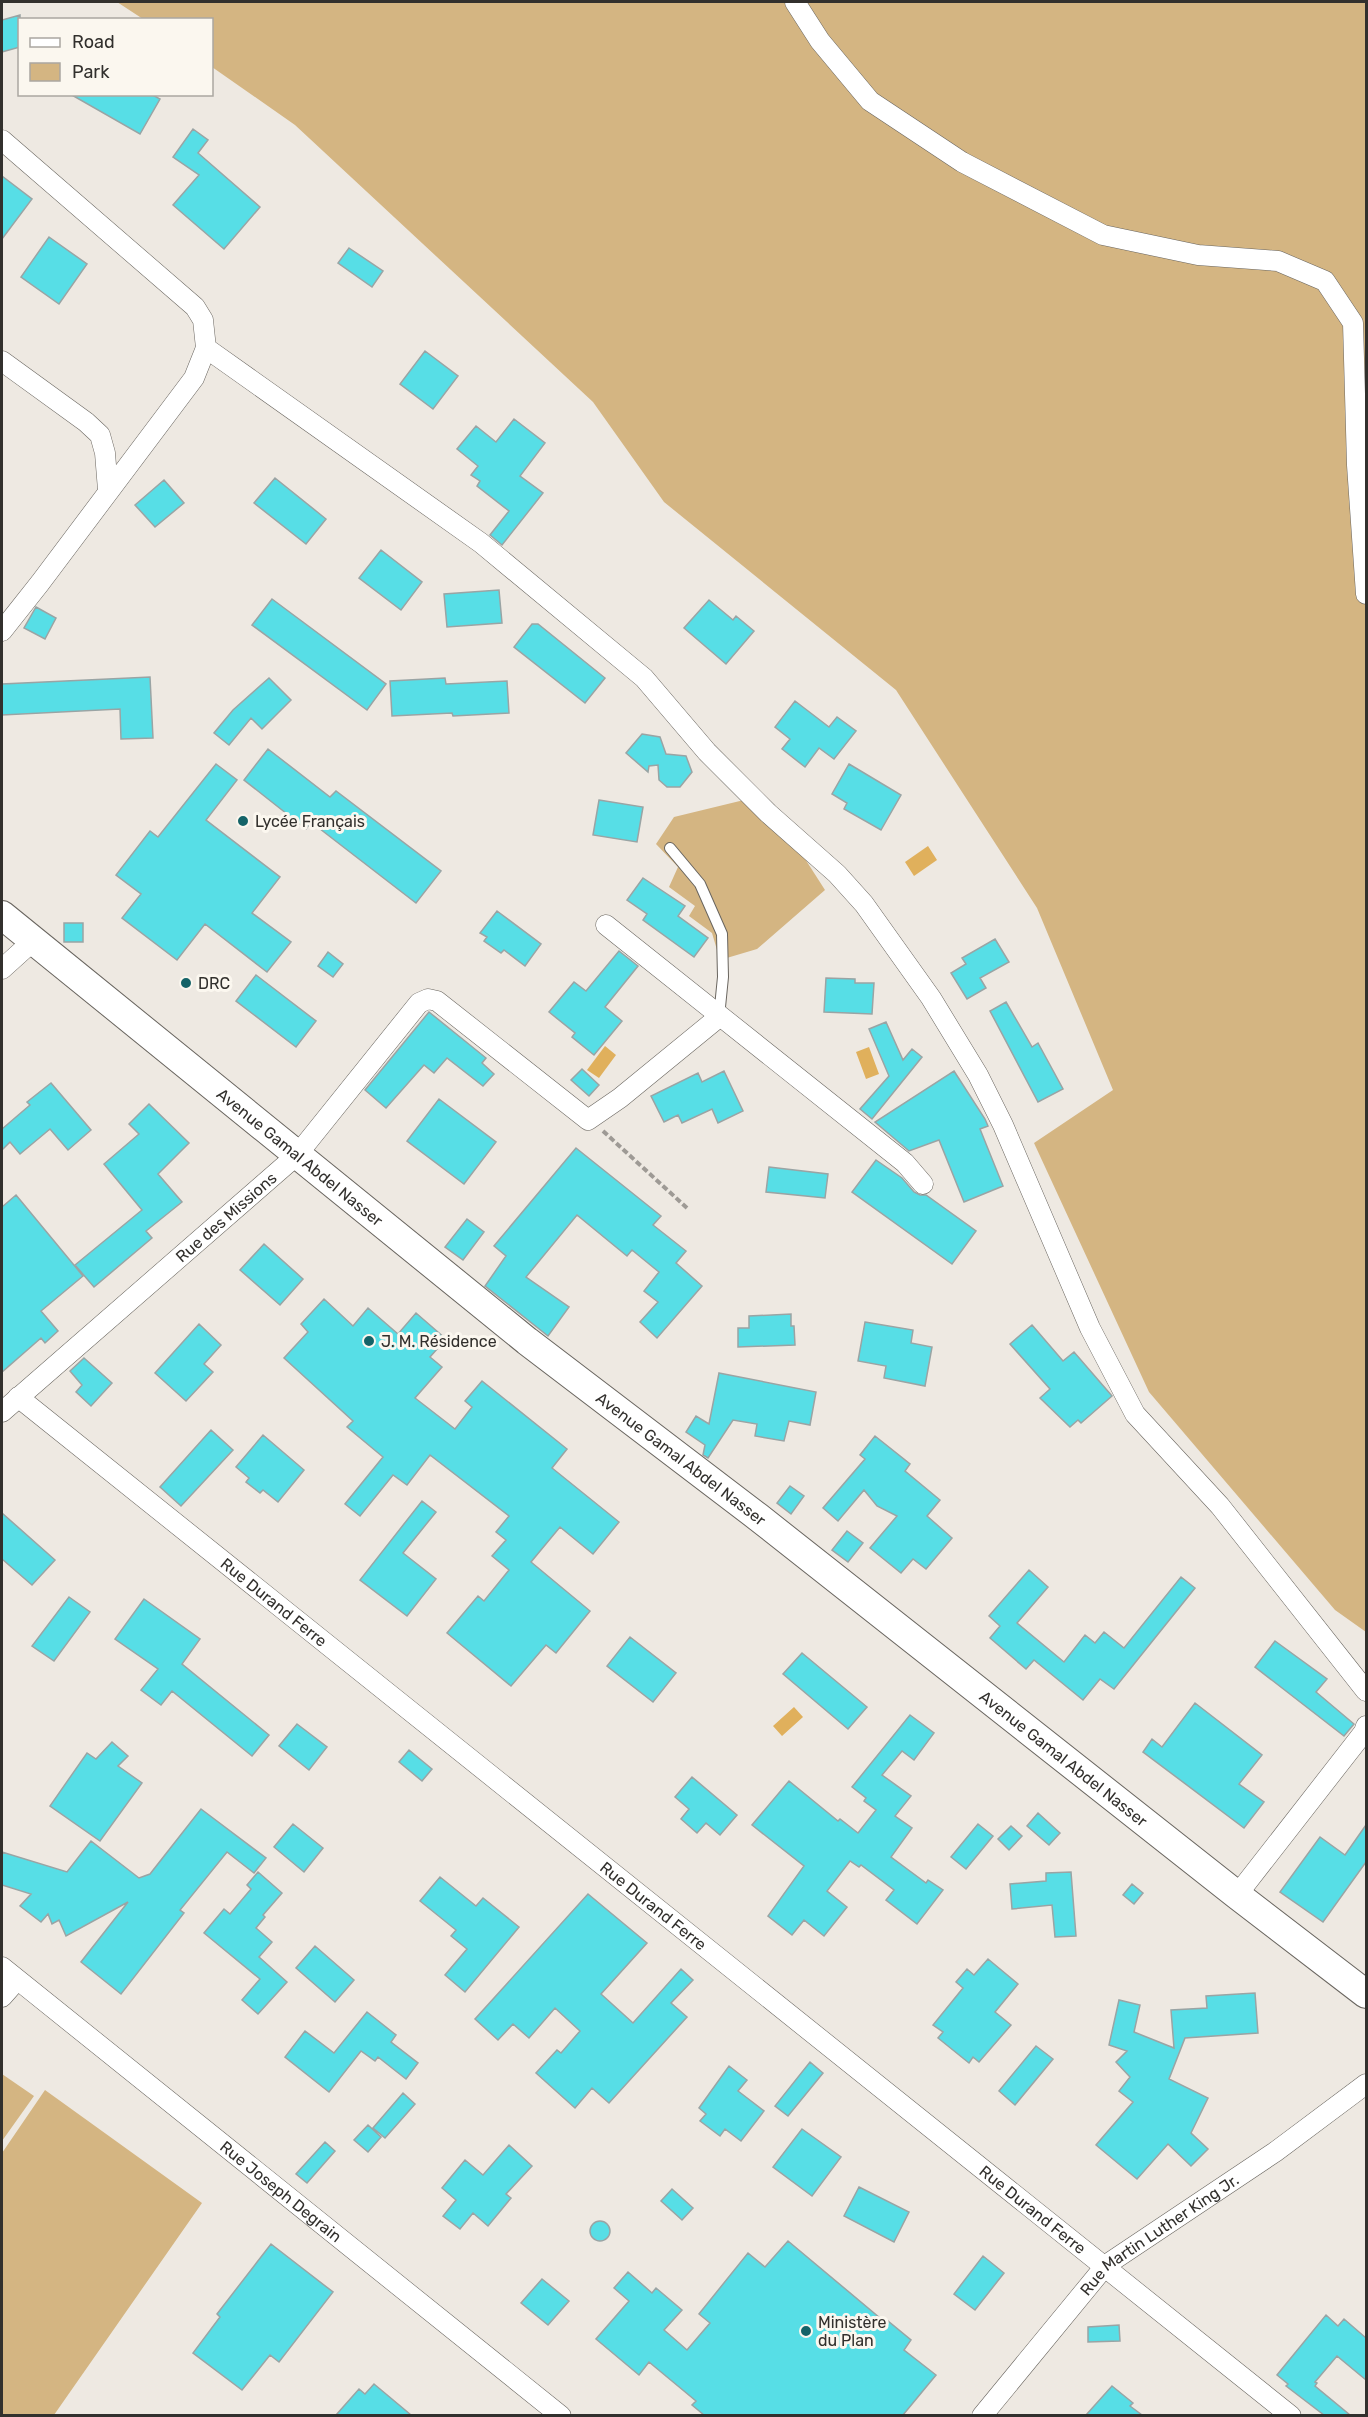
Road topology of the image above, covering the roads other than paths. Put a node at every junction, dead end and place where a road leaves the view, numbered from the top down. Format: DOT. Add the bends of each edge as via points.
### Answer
graph roads {
  1 [pos="795,2"];
  2 [pos="2,140"];
  3 [pos="206,348"];
  4 [pos="2,361"];
  5 [pos="108,490"];
  6 [pos="1366,594"];
  7 [pos="2,632"];
  8 [pos="670,848"];
  9 [pos="2,915"];
  10 [pos="606,925"];
  11 [pos="33,941"];
  12 [pos="2,969"];
  13 [pos="719,1017"];
  14 [pos="297,1155"];
  15 [pos="923,1184"];
  16 [pos="18,1397"];
  17 [pos="2,1412"];
  18 [pos="1366,1691"];
  19 [pos="1366,1726"];
  20 [pos="1237,1895"];
  21 [pos="2,1967"];
  22 [pos="17,1980"];
  23 [pos="1366,1995"];
  24 [pos="2,1997"];
  25 [pos="1366,2084"];
  26 [pos="1106,2265"];
  27 [pos="561,2415"];
  28 [pos="982,2415"];
  29 [pos="1291,2415"];
  1 -- 6 [label="street" via="820,41 870,101 962,162 1103,235 1198,255 1278,261 1324,280 1353,322"];
  2 -- 3 [label="street" via="195,307 203,320"];
  3 -- 5 [label="street" via="194,378"];
  3 -- 18 [label="street" via="481,543 644,678 715,759 864,904 931,999 978,1075 1090,1328 1134,1414 1220,1506"];
  4 -- 5 [label="street" via="100,435"];
  5 -- 7 [label="street"];
  8 -- 13 [label="lane" via="700,884 722,934"];
  9 -- 11 [label="street, Avenue Gamal Abdel Nasser"];
  10 -- 13 [label="street"];
  11 -- 12 [label="street"];
  11 -- 14 [label="street, Avenue Gamal Abdel Nasser"];
  13 -- 14 [label="street, Rue des Missions" via="588,1120 437,1001 428,999 419,1003"];
  13 -- 15 [label="street" via="904,1163"];
  14 -- 16 [label="street, Rue des Missions"];
  14 -- 20 [label="street, Avenue Gamal Abdel Nasser" via="527,1341 758,1516"];
  16 -- 17 [label="street, Rue des Missions"];
  16 -- 26 [label="street, Rue Durand Ferre"];
  19 -- 20 [label="street"];
  20 -- 23 [label="street, Avenue Gamal Abdel Nasser"];
  21 -- 22 [label="street, Rue Joseph Degrain"];
  22 -- 24 [label="street"];
  22 -- 27 [label="street, Rue Joseph Degrain"];
  25 -- 26 [label="street, Rue Martin Luther King Jr." via="1275,2152"];
  26 -- 28 [label="street, Rue Martin Luther King Jr."];
  26 -- 29 [label="street, Rue Durand Ferre"];
}
